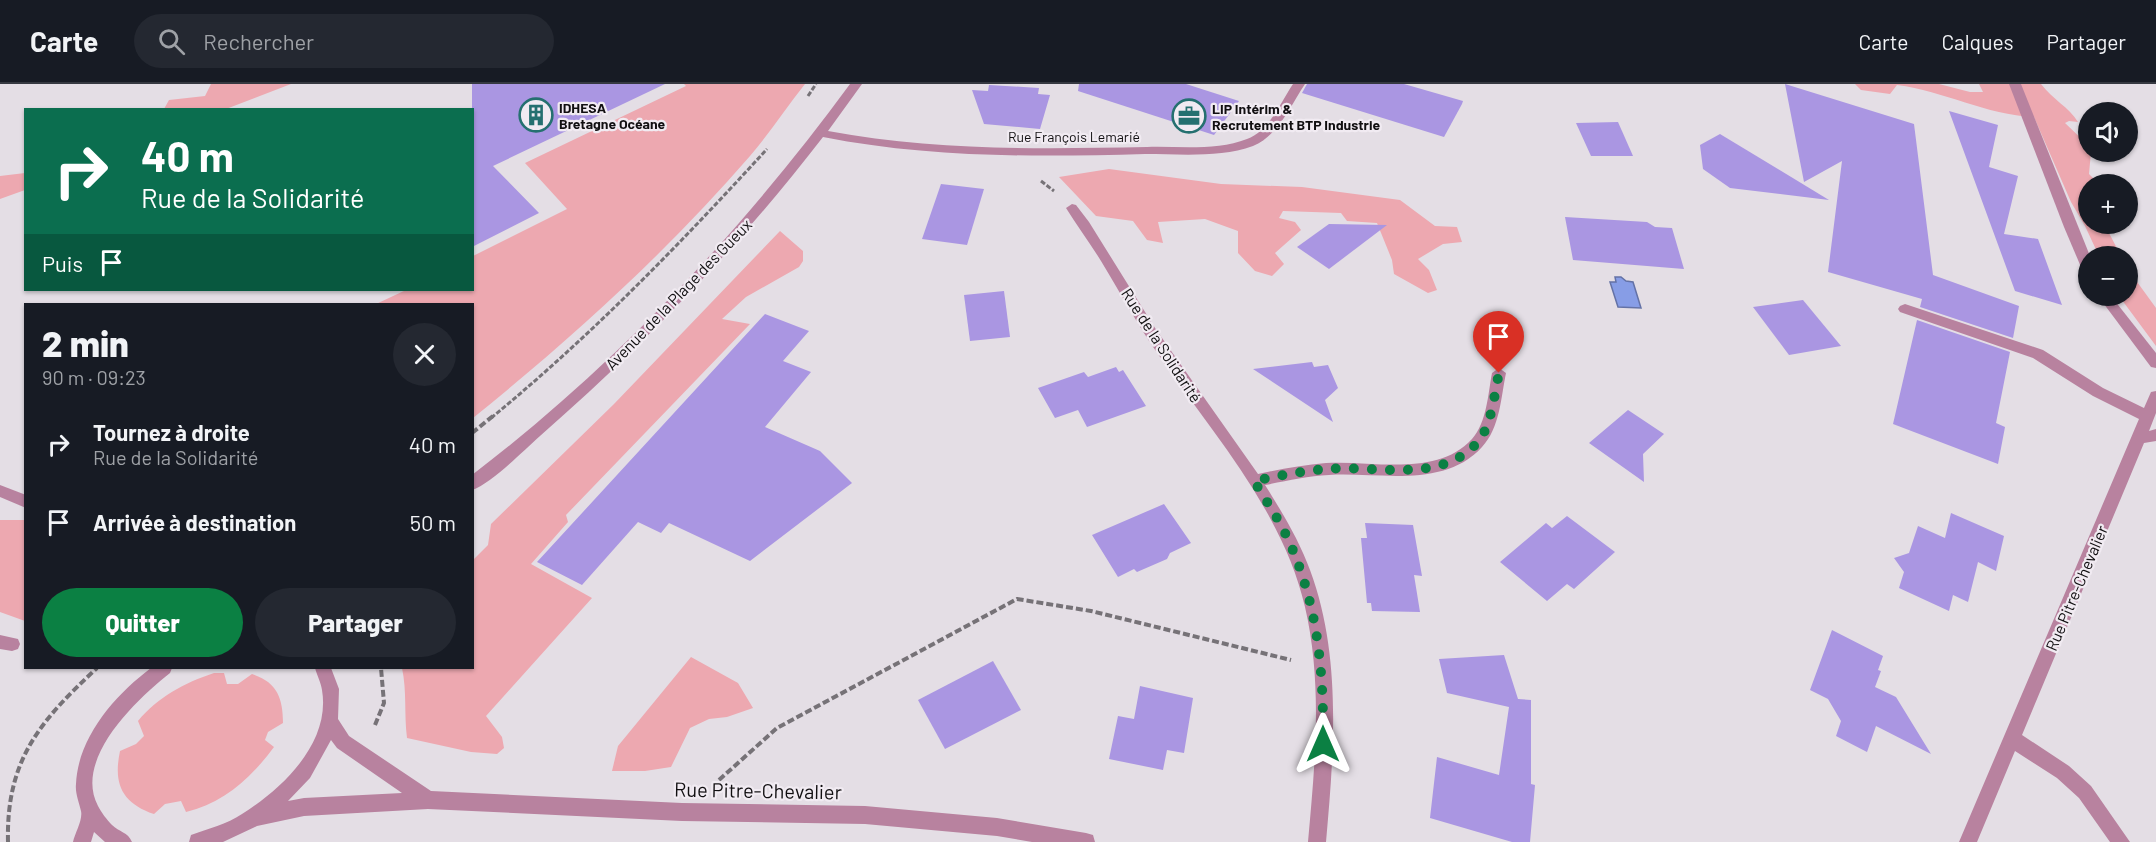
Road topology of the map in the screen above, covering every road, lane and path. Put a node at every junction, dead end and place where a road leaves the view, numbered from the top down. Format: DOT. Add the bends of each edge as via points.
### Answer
graph roads {
  1 [pos="816,84"];
  2 [pos="856,84"];
  3 [pos="1299,84"];
  4 [pos="2015,84"];
  5 [pos="804,102"];
  6 [pos="821,133"];
  7 [pos="770,146"];
  8 [pos="1072,208"];
  9 [pos="2078,246"];
  10 [pos="2111,306"];
  11 [pos="1905,309"];
  12 [pos="2156,363"];
  13 [pos="1499,373"];
  14 [pos="2156,396"];
  15 [pos="2147,416"];
  16 [pos="474,430"];
  17 [pos="2148,437"];
  18 [pos="504,460"];
  19 [pos="1254,481"];
  20 [pos="474,482"];
  21 [pos="2,491"];
  22 [pos="474,494"];
  23 [pos="24,501"];
  24 [pos="1322,668"];
  25 [pos="96,669"];
  26 [pos="162,669"];
  27 [pos="329,672"];
  28 [pos="329,721"];
  29 [pos="2013,739"];
  30 [pos="428,801"];
  31 [pos="682,812"];
  32 [pos="91,813"];
  33 [pos="252,818"];
  34 [pos="8,842"];
  35 [pos="82,842"];
  36 [pos="123,842"];
  37 [pos="198,842"];
  38 [pos="1086,842"];
  39 [pos="1317,842"];
  40 [pos="1968,842"];
  41 [pos="2121,842"];
  1 -- 5 [label="path"];
  2 -- 6 [label="street, Avenue de la Plage des Gueux"];
  3 -- 6 [label="street, Rue François Lemarié" via="1267,132 1249,143 1216,149 1036,153 878,144"];
  4 -- 9 [label="street"];
  6 -- 18 [label="street, Avenue de la Plage des Gueux" via="699,278 607,368"];
  7 -- 16 [label="path" via="652,272 562,357"];
  8 -- 19 [label="street, Rue de la Solidarité" via="1152,334"];
  10 -- 12 [label="street"];
  11 -- 15 [label="street" via="2038,354 2098,392"];
  13 -- 19 [label="street" via="1486,428 1478,442 1449,462 1416,469 1328,468"];
  14 -- 15 [label="street, Rue Pitre-Chevalier"];
  15 -- 17 [label="street, Rue Pitre-Chevalier"];
  17 -- 29 [label="street, Rue Pitre-Chevalier"];
  18 -- 20 [label="street, Avenue de la Plage des Gueux"];
  18 -- 22 [label="street, Avenue de la Plage des Gueux"];
  19 -- 24 [label="street, Rue de la Solidarité" via="1299,565 1316,621"];
  21 -- 23 [label="street"];
  24 -- 31 [label="path" via="1090,611 1017,598 777,728"];
  24 -- 39 [label="street, Rue de la Solidarité" via="1323,783"];
  25 -- 34 [label="path" via="61,700 27,742 9,779 5,807"];
  26 -- 32 [label="street" via="124,701 93,747 85,794"];
  27 -- 28 [label="street" via="333,693"];
  28 -- 30 [label="street" via="343,742"];
  28 -- 33 [label="street" via="320,747 303,773"];
  29 -- 40 [label="street, Rue Pitre-Chevalier"];
  29 -- 41 [label="street" via="2063,772 2085,792"];
  30 -- 31 [label="street, Rue Pitre-Chevalier"];
  30 -- 33 [label="street, Rue Pitre-Chevalier" via="304,807"];
  31 -- 38 [label="street, Rue Pitre-Chevalier" via="929,820"];
  32 -- 35 [label="street"];
  32 -- 36 [label="street" via="104,831"];
  33 -- 37 [label="street"];
}
